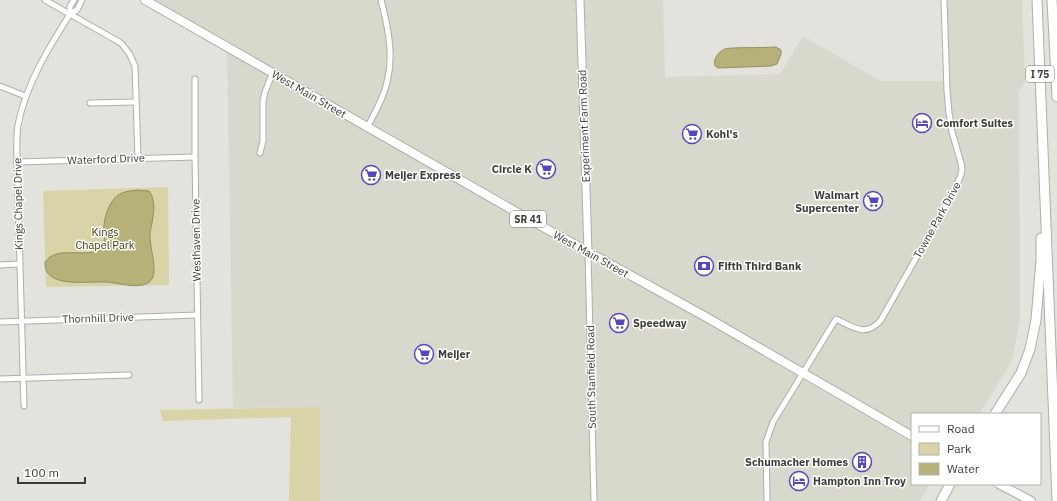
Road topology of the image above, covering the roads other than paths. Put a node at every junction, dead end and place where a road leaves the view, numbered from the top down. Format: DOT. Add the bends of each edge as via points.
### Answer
graph roads {
  1 [pos="45,0"];
  2 [pos="74,0"];
  3 [pos="82,0"];
  4 [pos="145,0"];
  5 [pos="381,0"];
  6 [pos="580,0"];
  7 [pos="944,0"];
  8 [pos="1037,0"];
  9 [pos="1052,0"];
  10 [pos="70,14"];
  11 [pos="273,72"];
  12 [pos="195,79"];
  13 [pos="0,86"];
  14 [pos="25,96"];
  15 [pos="1057,97"];
  16 [pos="136,102"];
  17 [pos="90,103"];
  18 [pos="367,128"];
  19 [pos="1043,148"];
  20 [pos="260,153"];
  21 [pos="195,157"];
  22 [pos="138,158"];
  23 [pos="17,162"];
  24 [pos="588,252"];
  25 [pos="20,264"];
  26 [pos="0,265"];
  27 [pos="197,315"];
  28 [pos="22,321"];
  29 [pos="0,322"];
  30 [pos="804,373"];
  31 [pos="129,375"];
  32 [pos="23,378"];
  33 [pos="0,379"];
  34 [pos="199,400"];
  35 [pos="24,406"];
  36 [pos="996,413"];
  37 [pos="911,435"];
  38 [pos="949,485"];
  39 [pos="1001,485"];
  40 [pos="1057,500"];
  41 [pos="594,501"];
  42 [pos="767,501"];
  43 [pos="941,501"];
  44 [pos="1031,501"];
  1 -- 10 [label="street"];
  2 -- 10 [label="street, Kings Chapel Drive" via="70,6"];
  3 -- 10 [label="street, Kings Chapel Drive" via="77,10"];
  4 -- 11 [label="main road, West Main Street / SR 41"];
  5 -- 18 [label="street" via="388,27 390,68 381,99"];
  6 -- 24 [label="street, Experiment Farm Road"];
  7 -- 30 [label="street, Towne Park Drive" via="948,113 961,163 961,175 881,320 876,326 860,330 836,319"];
  8 -- 19 [label="highway, I 75"];
  9 -- 15 [label="highway, I 75"];
  10 -- 14 [label="street, Kings Chapel Drive" via="43,58"];
  10 -- 16 [label="street" via="121,43 129,53 135,66"];
  11 -- 18 [label="main road, West Main Street / SR 41"];
  11 -- 20 [label="street" via="263,101 263,141"];
  12 -- 21 [label="street, Westhaven Drive"];
  13 -- 14 [label="street"];
  14 -- 23 [label="street, Kings Chapel Drive" via="18,126"];
  16 -- 17 [label="street"];
  16 -- 22 [label="street"];
  18 -- 24 [label="main road, West Main Street / SR 41"];
  19 -- 36 [label="highway" via="1041,260 1034,327 1030,349 1021,373"];
  19 -- 40 [label="highway, I 75"];
  21 -- 22 [label="street, Waterford Drive"];
  21 -- 27 [label="street, Westhaven Drive"];
  22 -- 23 [label="street, Waterford Drive"];
  23 -- 25 [label="street, Kings Chapel Drive"];
  24 -- 30 [label="main road, West Main Street / SR 41"];
  24 -- 41 [label="street, South Stanfield Road"];
  25 -- 26 [label="street"];
  25 -- 28 [label="street, Kings Chapel Drive"];
  27 -- 28 [label="street, Thornhill Drive"];
  27 -- 34 [label="street, Westhaven Drive"];
  28 -- 29 [label="street, Thornhill Drive"];
  28 -- 32 [label="street, Kings Chapel Drive"];
  30 -- 37 [label="main road, West Main Street / SR 41"];
  30 -- 42 [label="street" via="773,422 766,442"];
  31 -- 32 [label="street"];
  32 -- 33 [label="street"];
  32 -- 35 [label="street, Kings Chapel Drive"];
  38 -- 43 [label="highway"];
  39 -- 44 [label="main road"];
}
